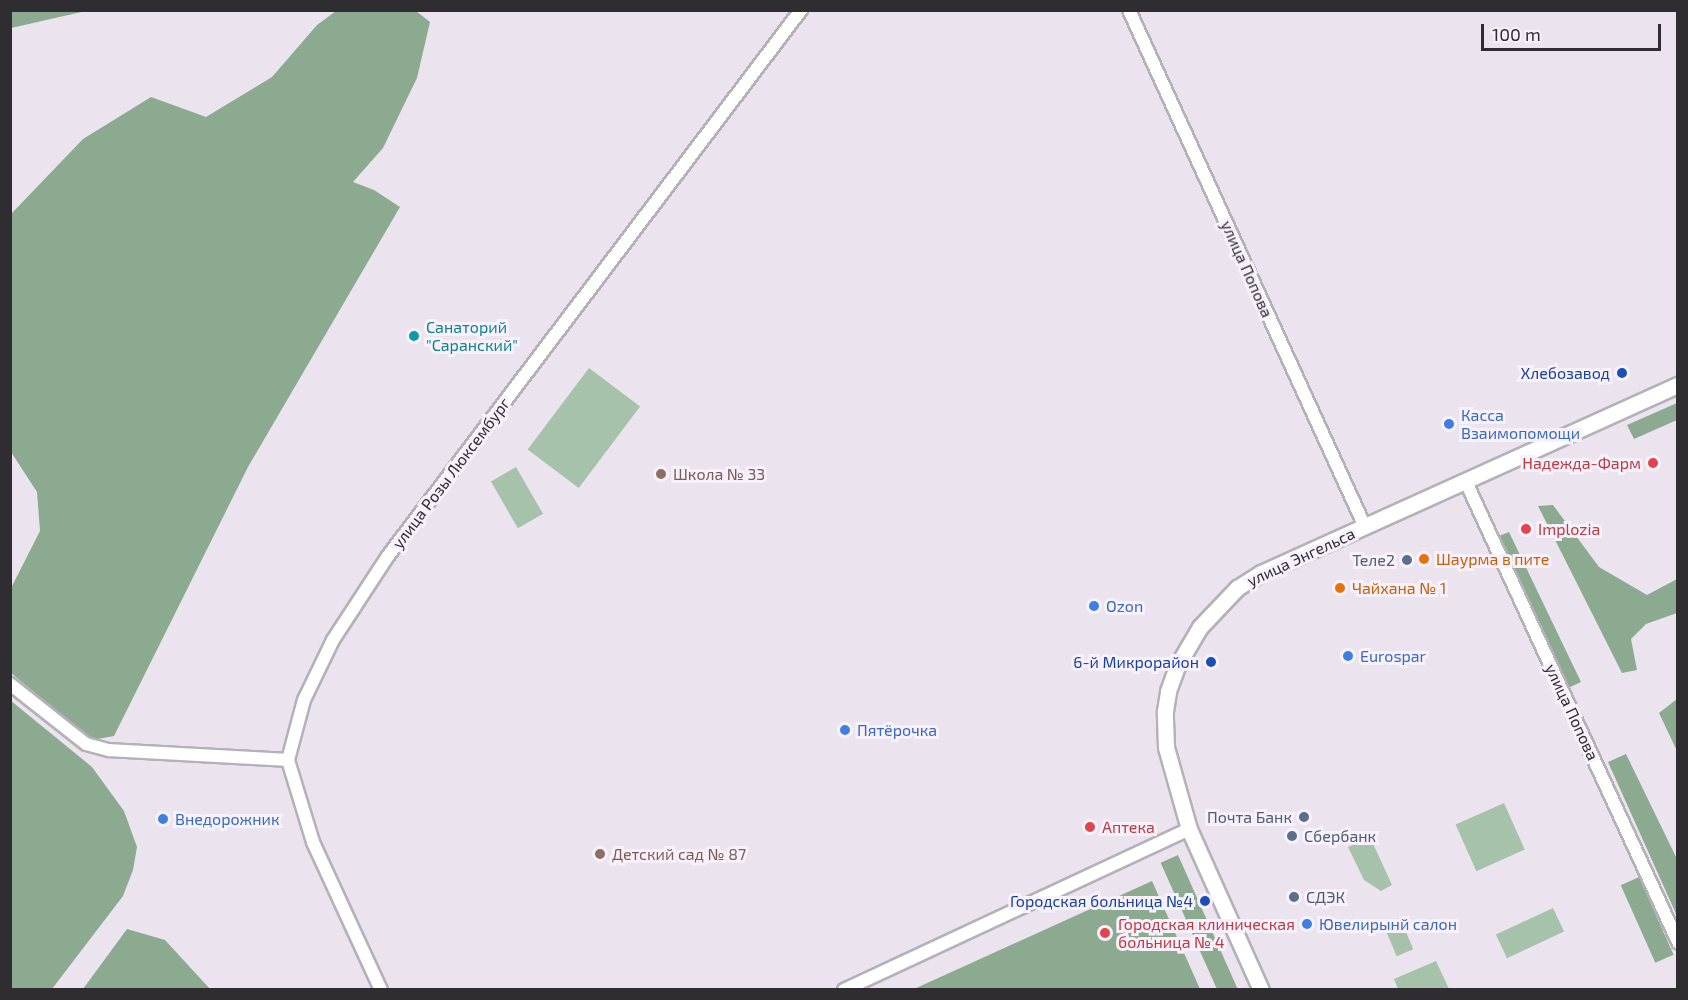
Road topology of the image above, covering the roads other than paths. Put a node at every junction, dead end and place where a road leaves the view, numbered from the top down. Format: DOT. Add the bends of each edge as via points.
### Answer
graph roads {
  1 [pos="801,10"];
  2 [pos="1129,10"];
  3 [pos="1677,385"];
  4 [pos="1466,482"];
  5 [pos="1365,527"];
  6 [pos="10,684"];
  7 [pos="288,760"];
  8 [pos="1189,829"];
  9 [pos="1677,942"];
  10 [pos="381,990"];
  11 [pos="844,990"];
  12 [pos="1262,990"];
  1 -- 7 [label="street, улица Розы Люксембург" via="388,556 333,640 304,700"];
  2 -- 5 [label="street, улица Попова"];
  3 -- 4 [label="main road, улица Энгельса"];
  4 -- 5 [label="main road, улица Энгельса"];
  4 -- 9 [label="street, улица Попова"];
  5 -- 8 [label="main road, улица Энгельса" via="1261,573 1230,594 1186,648 1168,691 1165,711 1166,747"];
  6 -- 7 [label="street" via="86,744 109,750"];
  7 -- 10 [label="street" via="314,842"];
  8 -- 11 [label="street"];
  8 -- 12 [label="main road, улица Энгельса"];
}
